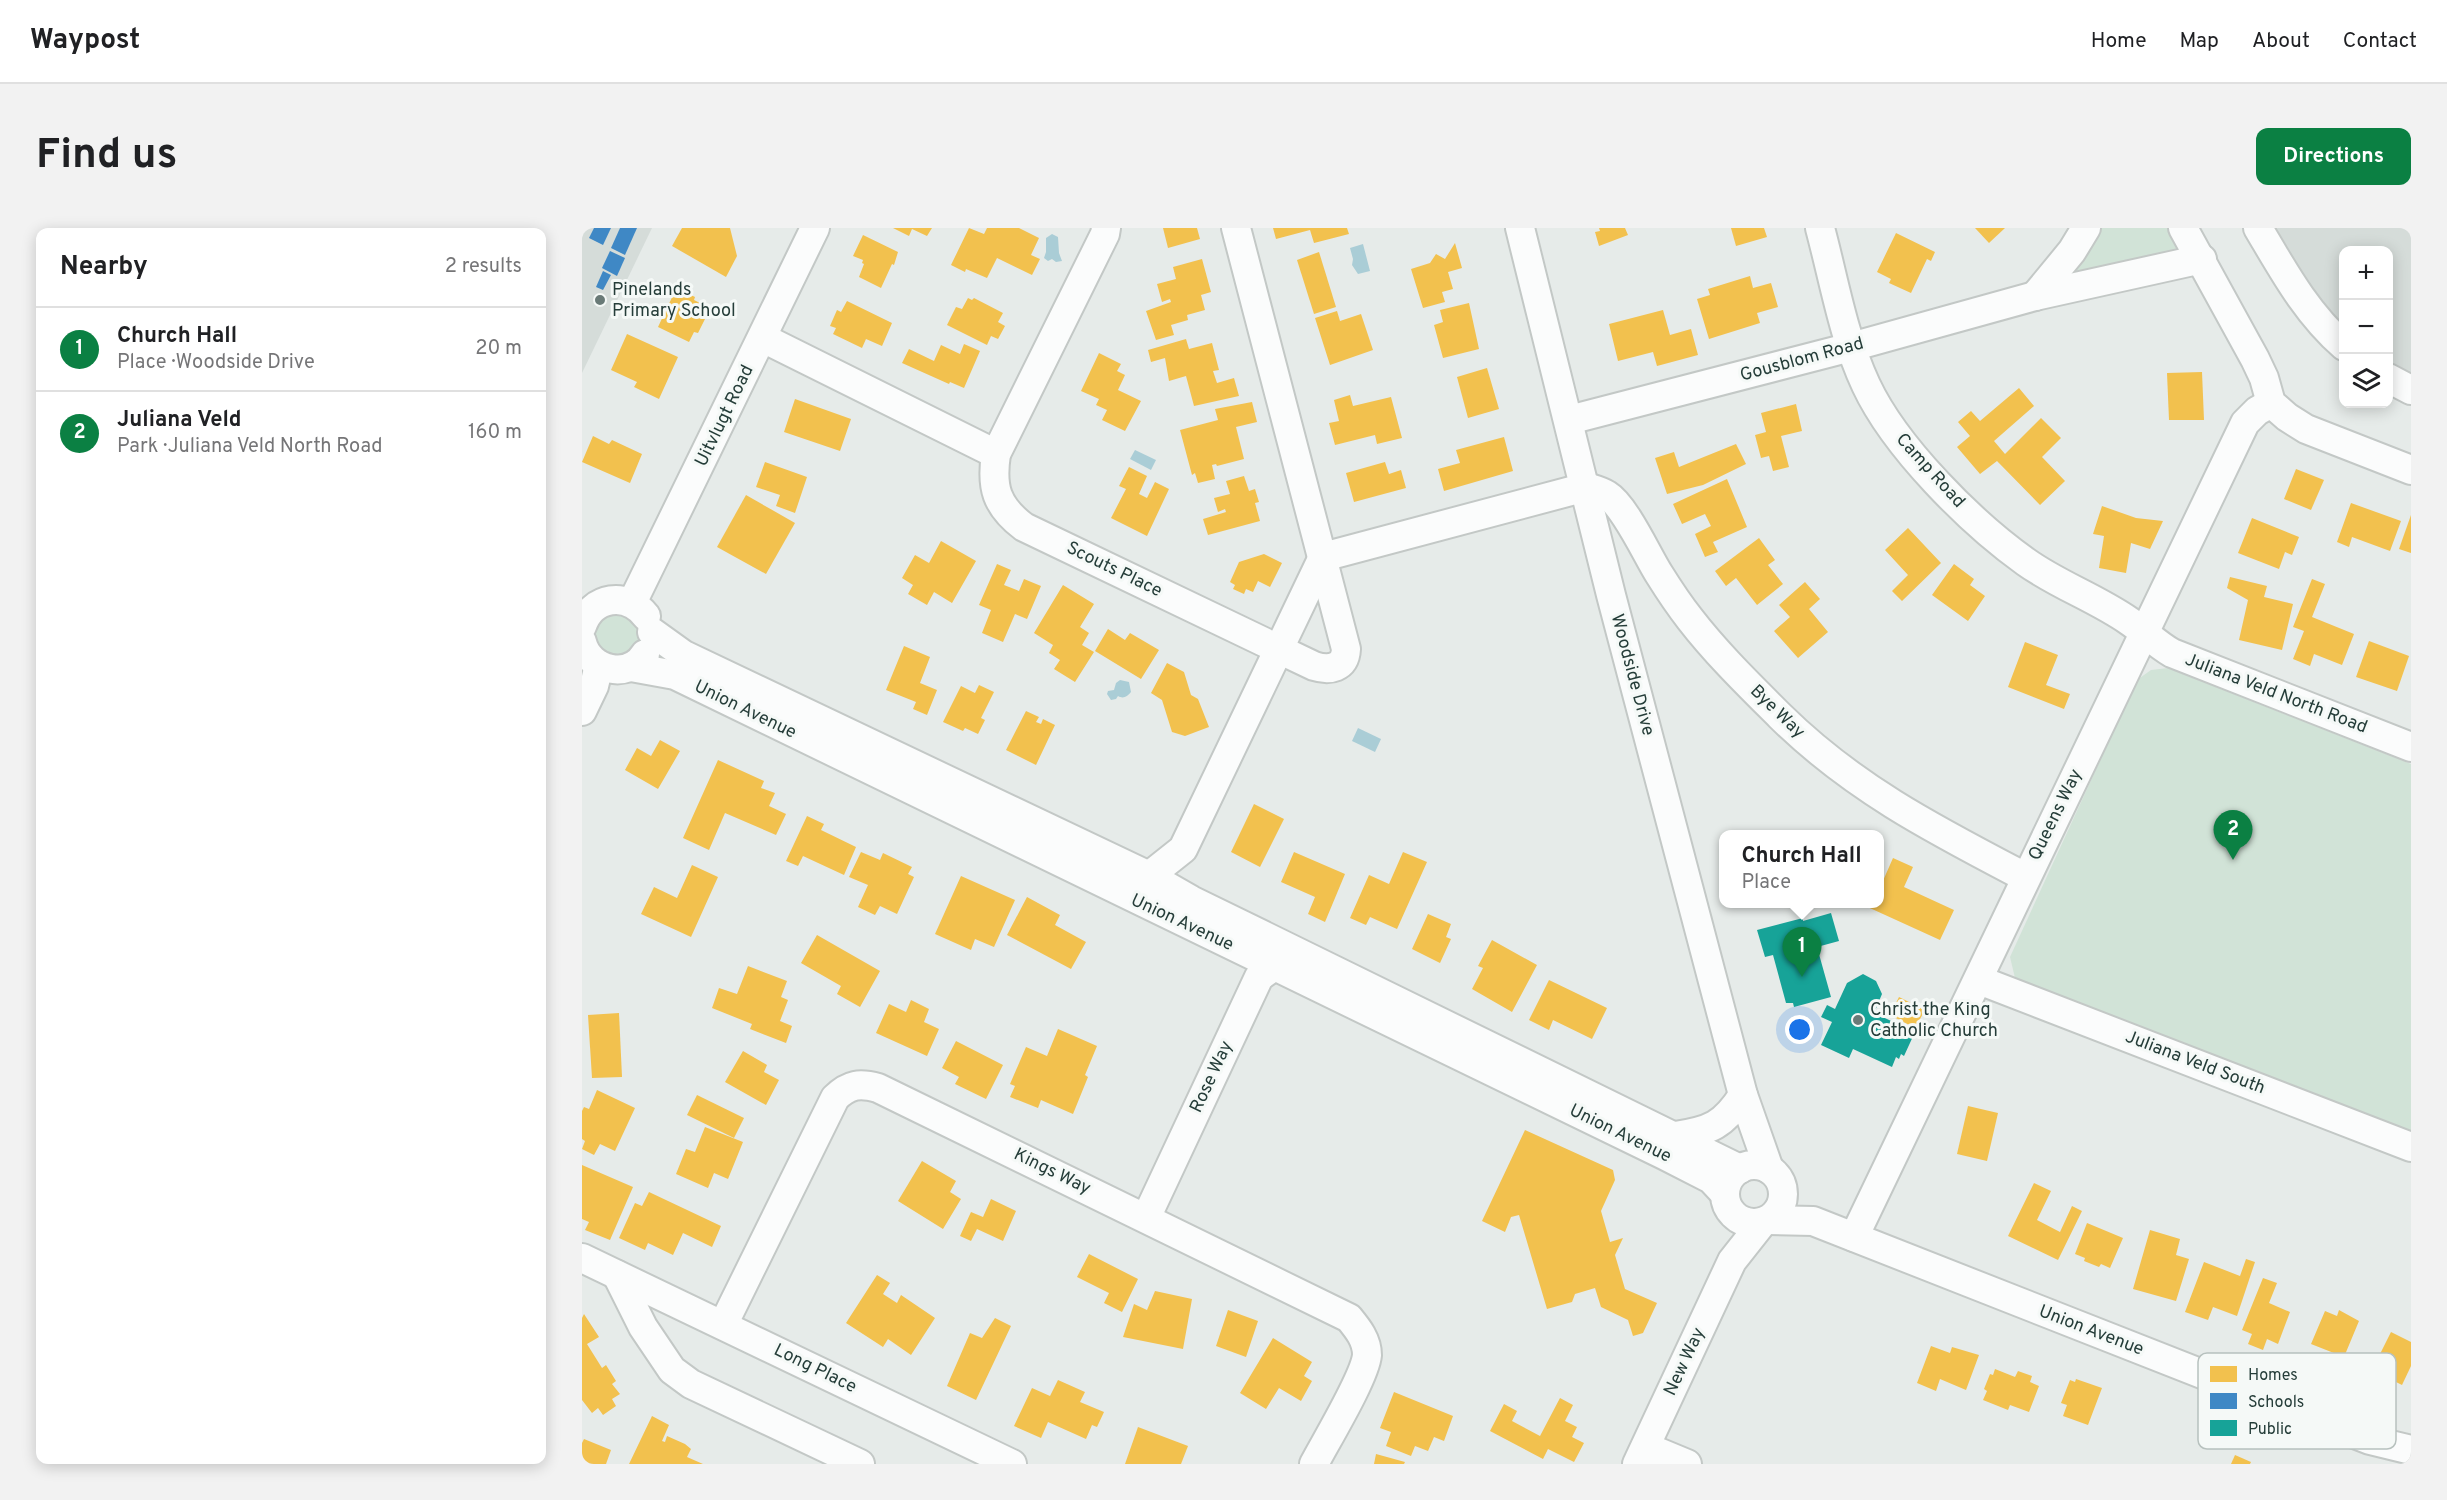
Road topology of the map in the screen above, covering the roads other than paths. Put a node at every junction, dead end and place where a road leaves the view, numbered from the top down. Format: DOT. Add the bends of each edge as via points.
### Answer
graph roads {
  1 [pos="815,228"];
  2 [pos="1106,228"];
  3 [pos="1236,228"];
  4 [pos="1520,228"];
  5 [pos="1820,228"];
  6 [pos="2086,228"];
  7 [pos="2183,228"];
  8 [pos="2258,228"];
  9 [pos="2202,259"];
  10 [pos="2035,296"];
  11 [pos="763,338"];
  12 [pos="2339,342"];
  13 [pos="1851,347"];
  14 [pos="2393,381"];
  15 [pos="2411,390"];
  16 [pos="2271,403"];
  17 [pos="1569,420"];
  18 [pos="996,454"];
  19 [pos="2411,470"];
  20 [pos="1586,487"];
  21 [pos="1323,557"];
  22 [pos="591,599"];
  23 [pos="632,603"];
  24 [pos="582,626"];
  25 [pos="652,632"];
  26 [pos="2145,634"];
  27 [pos="582,642"];
  28 [pos="1280,649"];
  29 [pos="599,665"];
  30 [pos="632,666"];
  31 [pos="582,711"];
  32 [pos="2411,747"];
  33 [pos="1183,849"];
  34 [pos="1149,876"];
  35 [pos="2025,877"];
  36 [pos="1133,899"];
  37 [pos="1186,911"];
  38 [pos="1285,958"];
  39 [pos="1979,980"];
  40 [pos="1747,1107"];
  41 [pos="1670,1145"];
  42 [pos="2411,1147"];
  43 [pos="1759,1174"];
  44 [pos="1725,1194"];
  45 [pos="1146,1218"];
  46 [pos="1756,1221"];
  47 [pos="1813,1221"];
  48 [pos="1854,1237"];
  49 [pos="582,1258"];
  50 [pos="617,1275"];
  51 [pos="723,1325"];
  52 [pos="2198,1372"];
  53 [pos="2396,1446"];
  54 [pos="2385,1449"];
  55 [pos="2411,1450"];
  56 [pos="1641,1456"];
  57 [pos="860,1464"];
  58 [pos="1012,1464"];
  59 [pos="1314,1464"];
  60 [pos="1687,1464"];
  61 [pos="2410,1464"];
  1 -- 11 [label="street, Uitvlugt Road"];
  2 -- 18 [label="street, Scouts Place"];
  3 -- 21 [label="street, Scouts Place"];
  4 -- 17 [label="street, Woodside Drive"];
  5 -- 13 [label="street, Camp Road"];
  6 -- 10 [label="street"];
  7 -- 9 [label="street"];
  8 -- 12 [label="street" via="2299,296"];
  9 -- 10 [label="street, Gousblom Road"];
  9 -- 16 [label="street" via="2255,359"];
  10 -- 13 [label="street, Gousblom Road"];
  11 -- 18 [label="street"];
  11 -- 23 [label="street, Uitvlugt Road"];
  13 -- 17 [label="street, Gousblom Road"];
  13 -- 26 [label="street, Camp Road" via="1866,386 1891,428 1956,501 2026,562"];
  14 -- 15 [label="street"];
  16 -- 19 [label="street" via="2306,429"];
  16 -- 26 [label="street, Queens Way" via="2246,423"];
  17 -- 20 [label="street, Woodside Drive"];
  18 -- 28 [label="street, Scouts Place" via="992,476 999,498 1008,515 1024,527"];
  20 -- 21 [label="street"];
  20 -- 35 [label="street, Bye Way" via="1607,495 1616,504 1690,618 1718,652 1818,751 1924,825"];
  20 -- 40 [label="street, Woodside Drive"];
  21 -- 28 [label="street"];
  21 -- 28 [label="street, Scouts Place" via="1346,649 1343,661 1337,667 1325,669"];
  22 -- 23 [label="street"];
  22 -- 24 [label="street" via="591,610"];
  23 -- 25 [label="street" via="646,615"];
  25 -- 30 [label="street" via="650,646"];
  25 -- 34 [label="street, Union Avenue" via="684,655"];
  26 -- 32 [label="street, Juliana Veld North Road" via="2172,653"];
  26 -- 35 [label="street, Queens Way"];
  27 -- 29 [label="street" via="587,654"];
  28 -- 33 [label="street"];
  29 -- 30 [label="street, Union Avenue" via="610,669"];
  29 -- 31 [label="street"];
  30 -- 36 [label="street, Union Avenue" via="675,675"];
  33 -- 34 [label="street"];
  33 -- 37 [label="street"];
  34 -- 36 [label="street"];
  34 -- 37 [label="street, Union Avenue"];
  35 -- 39 [label="street, Queens Way"];
  36 -- 37 [label="street, Union Avenue"];
  37 -- 38 [label="street, Union Avenue"];
  38 -- 41 [label="street, Union Avenue"];
  38 -- 45 [label="street, Rose Way" via="1259,977"];
  39 -- 42 [label="street, Juliana Veld South"];
  39 -- 48 [label="street, Queens Way"];
  40 -- 41 [label="street"];
  40 -- 43 [label="street, Woodside Drive"];
  41 -- 43 [label="street, Union Avenue"];
  41 -- 44 [label="street, Union Avenue"];
  43 -- 44 [label="street" via="1730,1178"];
  43 -- 46 [label="street, New Way" via="1779,1208"];
  43 -- 47 [label="street, Union Avenue"];
  44 -- 46 [label="street" via="1728,1208"];
  45 -- 51 [label="street, Kings Way" via="878,1088 861,1084 844,1089 835,1098"];
  45 -- 59 [label="street, Kings Way" via="1349,1318 1363,1335 1367,1355 1361,1374"];
  46 -- 47 [label="street, Union Avenue"];
  46 -- 56 [label="street, New Way" via="1732,1261"];
  47 -- 48 [label="street, Union Avenue"];
  48 -- 52 [label="street, Union Avenue"];
  49 -- 50 [label="street, Long Place"];
  50 -- 51 [label="street, Long Place"];
  50 -- 57 [label="street" via="643,1327 672,1370 692,1384"];
  51 -- 58 [label="street, Long Place"];
  53 -- 55 [label="street, Union Avenue"];
  54 -- 61 [label="street, Union Avenue"];
  56 -- 60 [label="street"];
}
